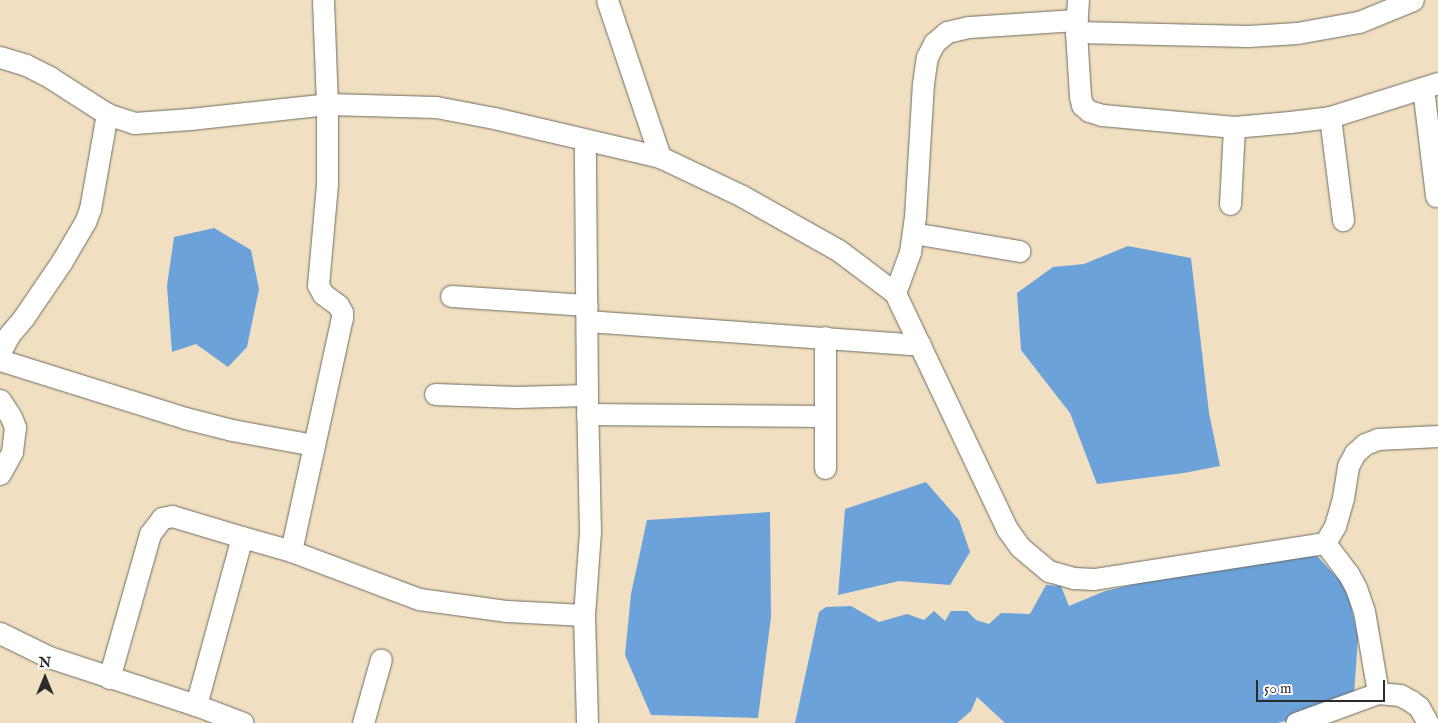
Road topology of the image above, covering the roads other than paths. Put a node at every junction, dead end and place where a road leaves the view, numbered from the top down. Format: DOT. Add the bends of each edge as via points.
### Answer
graph roads {
  1 [pos="607,0"];
  2 [pos="1413,0"];
  3 [pos="318,1"];
  4 [pos="1077,18"];
  5 [pos="0,57"];
  6 [pos="1430,86"];
  7 [pos="327,104"];
  8 [pos="107,114"];
  9 [pos="1330,117"];
  10 [pos="1234,127"];
  11 [pos="585,141"];
  12 [pos="660,157"];
  13 [pos="1436,196"];
  14 [pos="1230,204"];
  15 [pos="1344,220"];
  16 [pos="913,233"];
  17 [pos="1019,251"];
  18 [pos="895,292"];
  19 [pos="451,296"];
  20 [pos="587,313"];
  21 [pos="825,336"];
  22 [pos="920,345"];
  23 [pos="0,352"];
  24 [pos="0,360"];
  25 [pos="435,394"];
  26 [pos="0,400"];
  27 [pos="587,404"];
  28 [pos="825,416"];
  29 [pos="1438,436"];
  30 [pos="314,445"];
  31 [pos="825,468"];
  32 [pos="0,474"];
  33 [pos="242,537"];
  34 [pos="1325,543"];
  35 [pos="290,551"];
  36 [pos="584,615"];
  37 [pos="0,633"];
  38 [pos="381,659"];
  39 [pos="108,678"];
  40 [pos="1378,693"];
  41 [pos="196,705"];
  42 [pos="243,723"];
  43 [pos="363,723"];
  44 [pos="586,723"];
  45 [pos="1296,723"];
  46 [pos="1428,723"];
  1 -- 12 [label="street"];
  2 -- 4 [label="street" via="1359,22 1297,33 1248,36"];
  3 -- 7 [label="street"];
  4 -- 10 [label="street" via="1080,96 1082,105 1089,111 1102,115"];
  4 -- 16 [label="street" via="968,27 947,32 934,43 927,57 923,84"];
  5 -- 8 [label="street" via="26,65"];
  6 -- 9 [label="street"];
  6 -- 13 [label="street"];
  7 -- 8 [label="street" via="160,121 134,122"];
  7 -- 11 [label="street" via="436,107"];
  7 -- 30 [label="street" via="327,184 318,285 323,294 338,305 342,318"];
  8 -- 23 [label="street" via="85,222"];
  9 -- 10 [label="street"];
  9 -- 15 [label="street"];
  10 -- 14 [label="street"];
  11 -- 12 [label="street"];
  11 -- 20 [label="street"];
  12 -- 18 [label="street" via="742,196 822,240"];
  16 -- 17 [label="street"];
  16 -- 18 [label="street" via="910,252"];
  18 -- 22 [label="street"];
  19 -- 20 [label="street"];
  20 -- 21 [label="street"];
  20 -- 27 [label="street"];
  21 -- 22 [label="street"];
  21 -- 28 [label="street"];
  22 -- 34 [label="street" via="1007,529 1020,547 1049,571 1074,578 1094,579"];
  24 -- 30 [label="street" via="185,418"];
  25 -- 27 [label="street" via="516,396"];
  26 -- 32 [label="street" via="14,427 12,452"];
  27 -- 28 [label="street"];
  27 -- 36 [label="street" via="590,531"];
  28 -- 31 [label="street"];
  29 -- 34 [label="street" via="1378,439 1355,452 1348,466 1344,498 1335,526"];
  30 -- 35 [label="street"];
  33 -- 35 [label="street"];
  33 -- 39 [label="street" via="172,516 162,518 150,534"];
  33 -- 41 [label="street"];
  34 -- 40 [label="street" via="1356,588 1364,611"];
  35 -- 36 [label="street" via="419,599 507,611"];
  36 -- 44 [label="street"];
  37 -- 39 [label="street"];
  38 -- 43 [label="street"];
  39 -- 41 [label="street"];
  40 -- 45 [label="street"];
  40 -- 46 [label="street" via="1411,701 1419,707"];
  41 -- 42 [label="street"];
}
